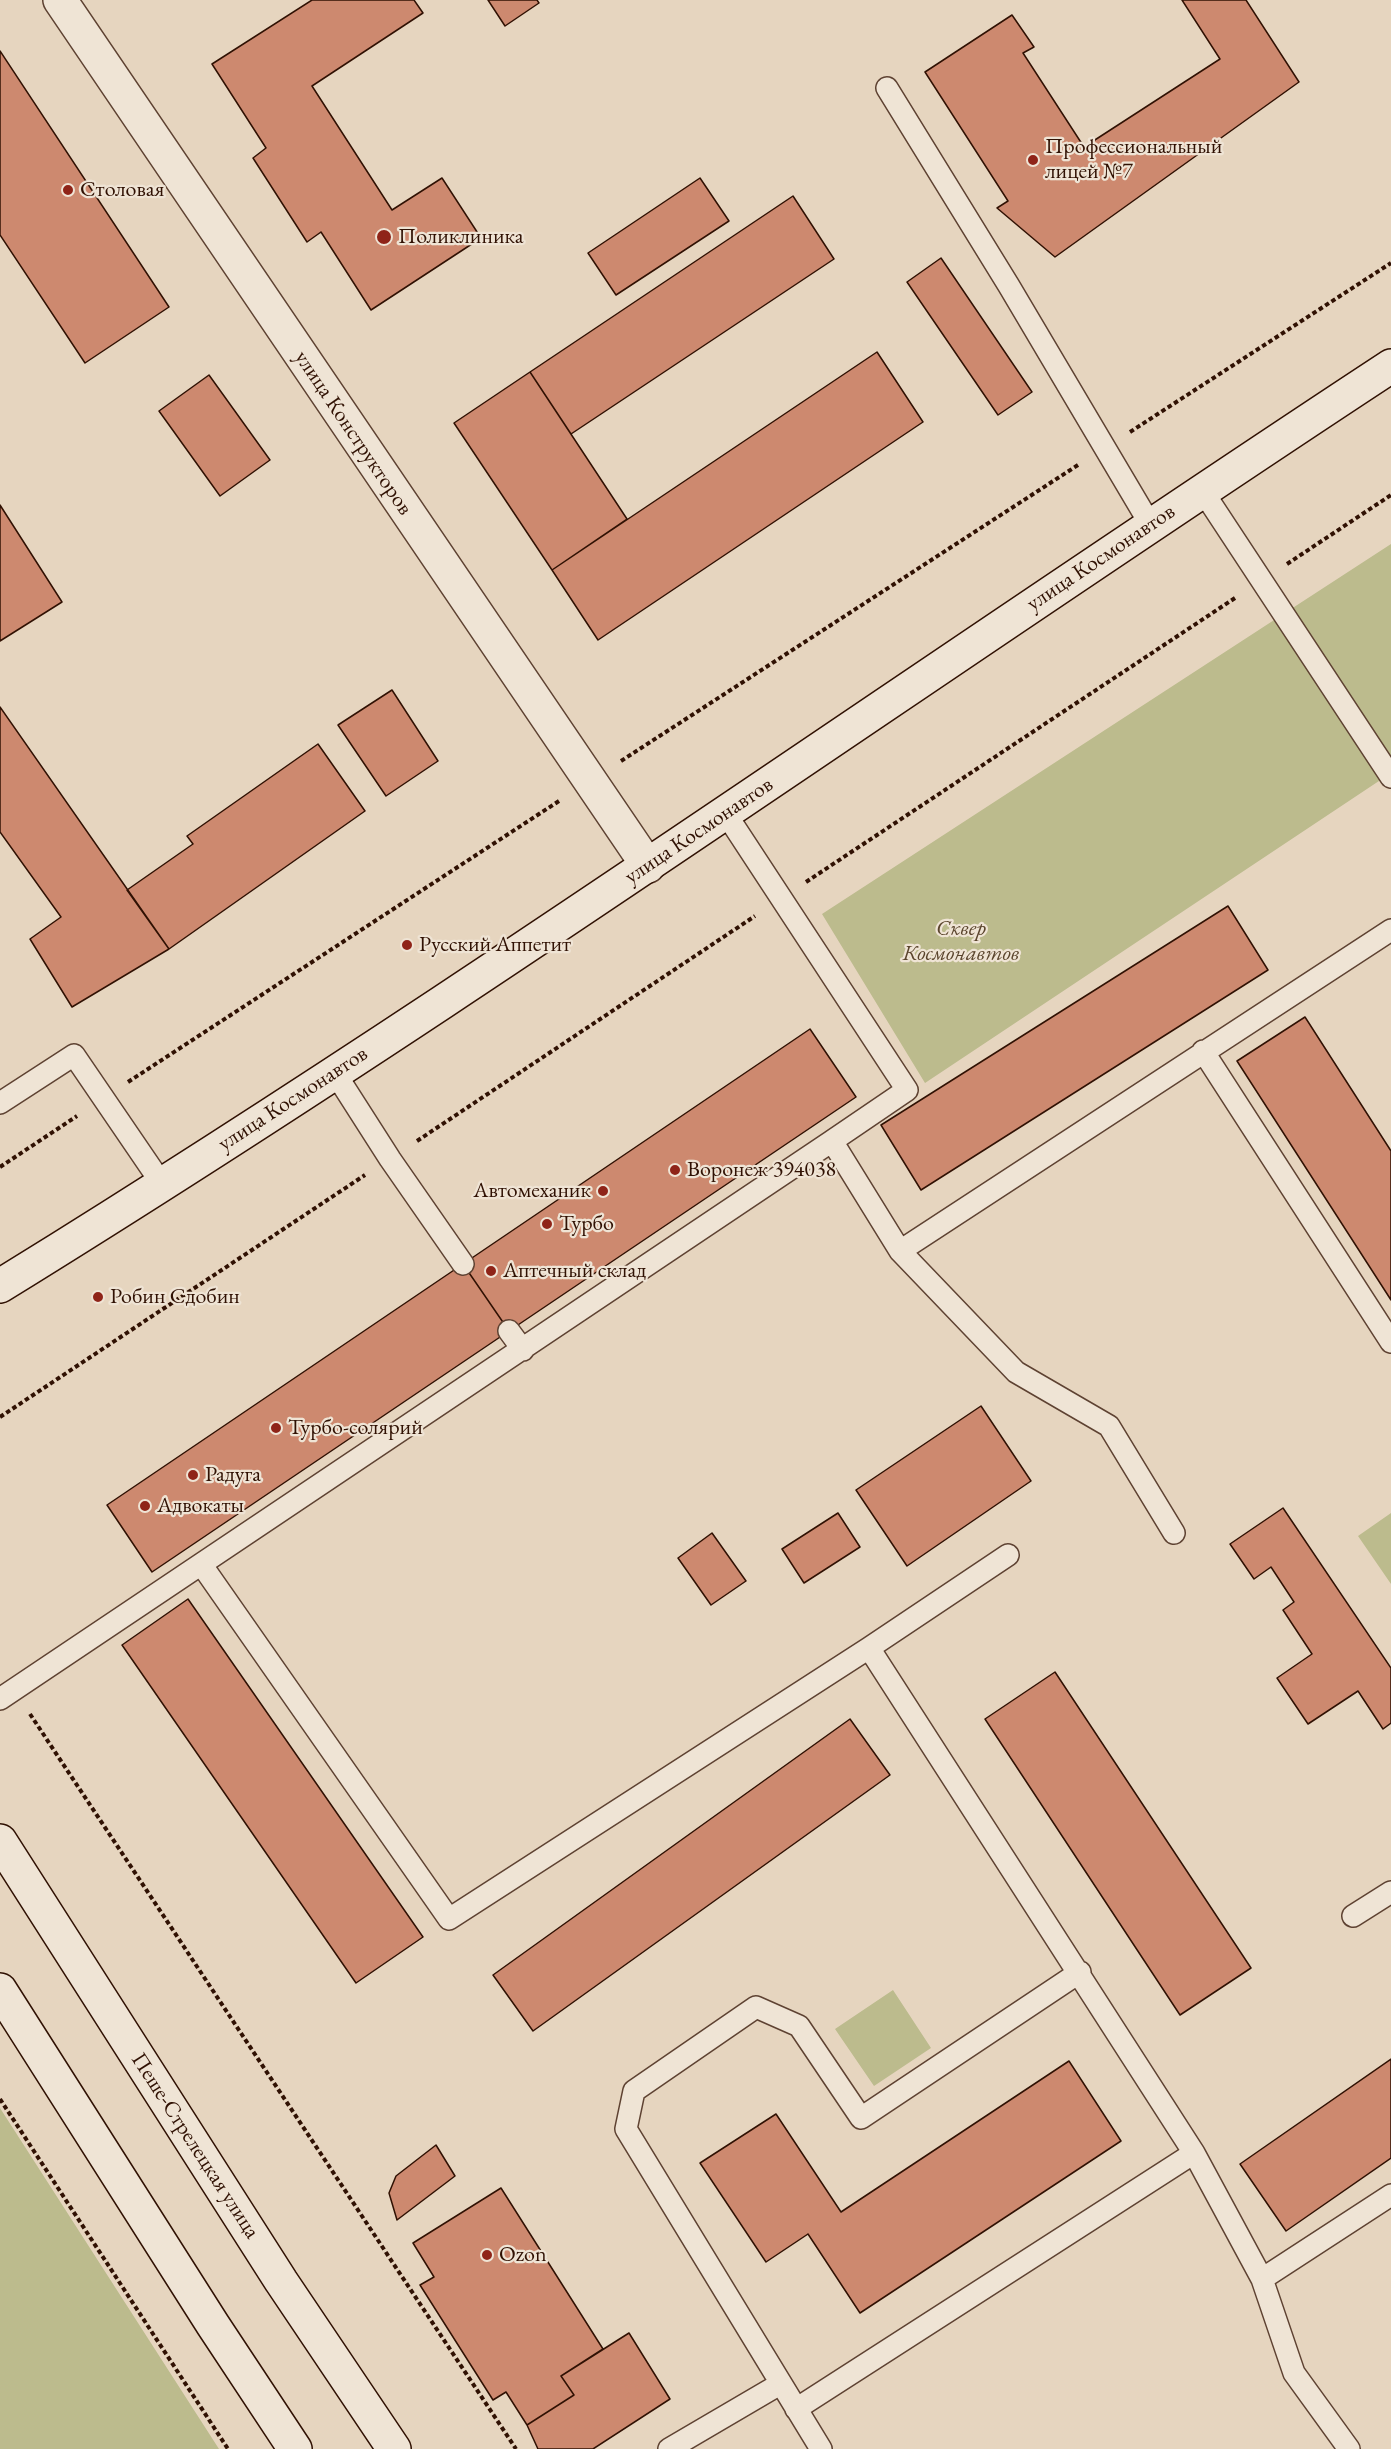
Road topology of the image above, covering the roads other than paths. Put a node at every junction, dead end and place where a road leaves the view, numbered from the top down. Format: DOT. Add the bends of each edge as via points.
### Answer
graph roads {
  1 [pos="60,0"];
  2 [pos="887,88"];
  3 [pos="1391,366"];
  4 [pos="1202,490"];
  5 [pos="1150,524"];
  6 [pos="1391,777"];
  7 [pos="726,814"];
  8 [pos="648,866"];
  9 [pos="1391,930"];
  10 [pos="1203,1051"];
  11 [pos="334,1073"];
  12 [pos="0,1103"];
  13 [pos="832,1141"];
  14 [pos="162,1184"];
  15 [pos="900,1251"];
  16 [pos="463,1264"];
  17 [pos="0,1286"];
  18 [pos="509,1331"];
  19 [pos="1391,1342"];
  20 [pos="523,1350"];
  21 [pos="1174,1533"];
  22 [pos="1008,1555"];
  23 [pos="201,1564"];
  24 [pos="869,1648"];
  25 [pos="7,1694"];
  26 [pos="0,1841"];
  27 [pos="1391,1892"];
  28 [pos="1353,1916"];
  29 [pos="1080,1972"];
  30 [pos="0,1990"];
  31 [pos="1194,2153"];
  32 [pos="1391,2195"];
  33 [pos="1262,2279"];
  34 [pos="780,2384"];
  35 [pos="796,2409"];
  36 [pos="295,2449"];
  37 [pos="393,2449"];
  38 [pos="669,2449"];
  39 [pos="821,2449"];
  40 [pos="1349,2449"];
  1 -- 8 [label="main road, улица Конструкторов"];
  2 -- 5 [label="lane"];
  3 -- 4 [label="main road, улица Космонавтов"];
  4 -- 5 [label="main road, улица Космонавтов"];
  4 -- 6 [label="lane"];
  5 -- 7 [label="main road, улица Космонавтов"];
  7 -- 8 [label="main road, улица Космонавтов"];
  7 -- 13 [label="lane" via="907,1090"];
  8 -- 11 [label="main road, улица Космонавтов"];
  9 -- 10 [label="lane"];
  10 -- 15 [label="lane"];
  10 -- 19 [label="lane"];
  11 -- 14 [label="main road, улица Космонавтов"];
  11 -- 16 [label="lane"];
  12 -- 14 [label="lane" via="74,1054"];
  13 -- 15 [label="lane"];
  13 -- 20 [label="lane"];
  14 -- 17 [label="main road, улица Космонавтов"];
  15 -- 21 [label="lane" via="1016,1372 1109,1426"];
  18 -- 20 [label="lane"];
  20 -- 23 [label="lane"];
  22 -- 24 [label="lane"];
  23 -- 24 [label="lane" via="449,1919"];
  23 -- 25 [label="lane"];
  24 -- 29 [label="lane"];
  26 -- 37 [label="main road, Пеше-Стрелецкая улица"];
  27 -- 28 [label="lane"];
  29 -- 31 [label="lane"];
  29 -- 34 [label="lane" via="861,2118 800,2026 756,2007 634,2091 626,2129"];
  30 -- 36 [label="main road"];
  31 -- 33 [label="lane"];
  31 -- 35 [label="lane"];
  32 -- 33 [label="lane"];
  33 -- 40 [label="lane" via="1294,2373"];
  34 -- 35 [label="lane"];
  34 -- 38 [label="lane"];
  35 -- 39 [label="lane"];
}
